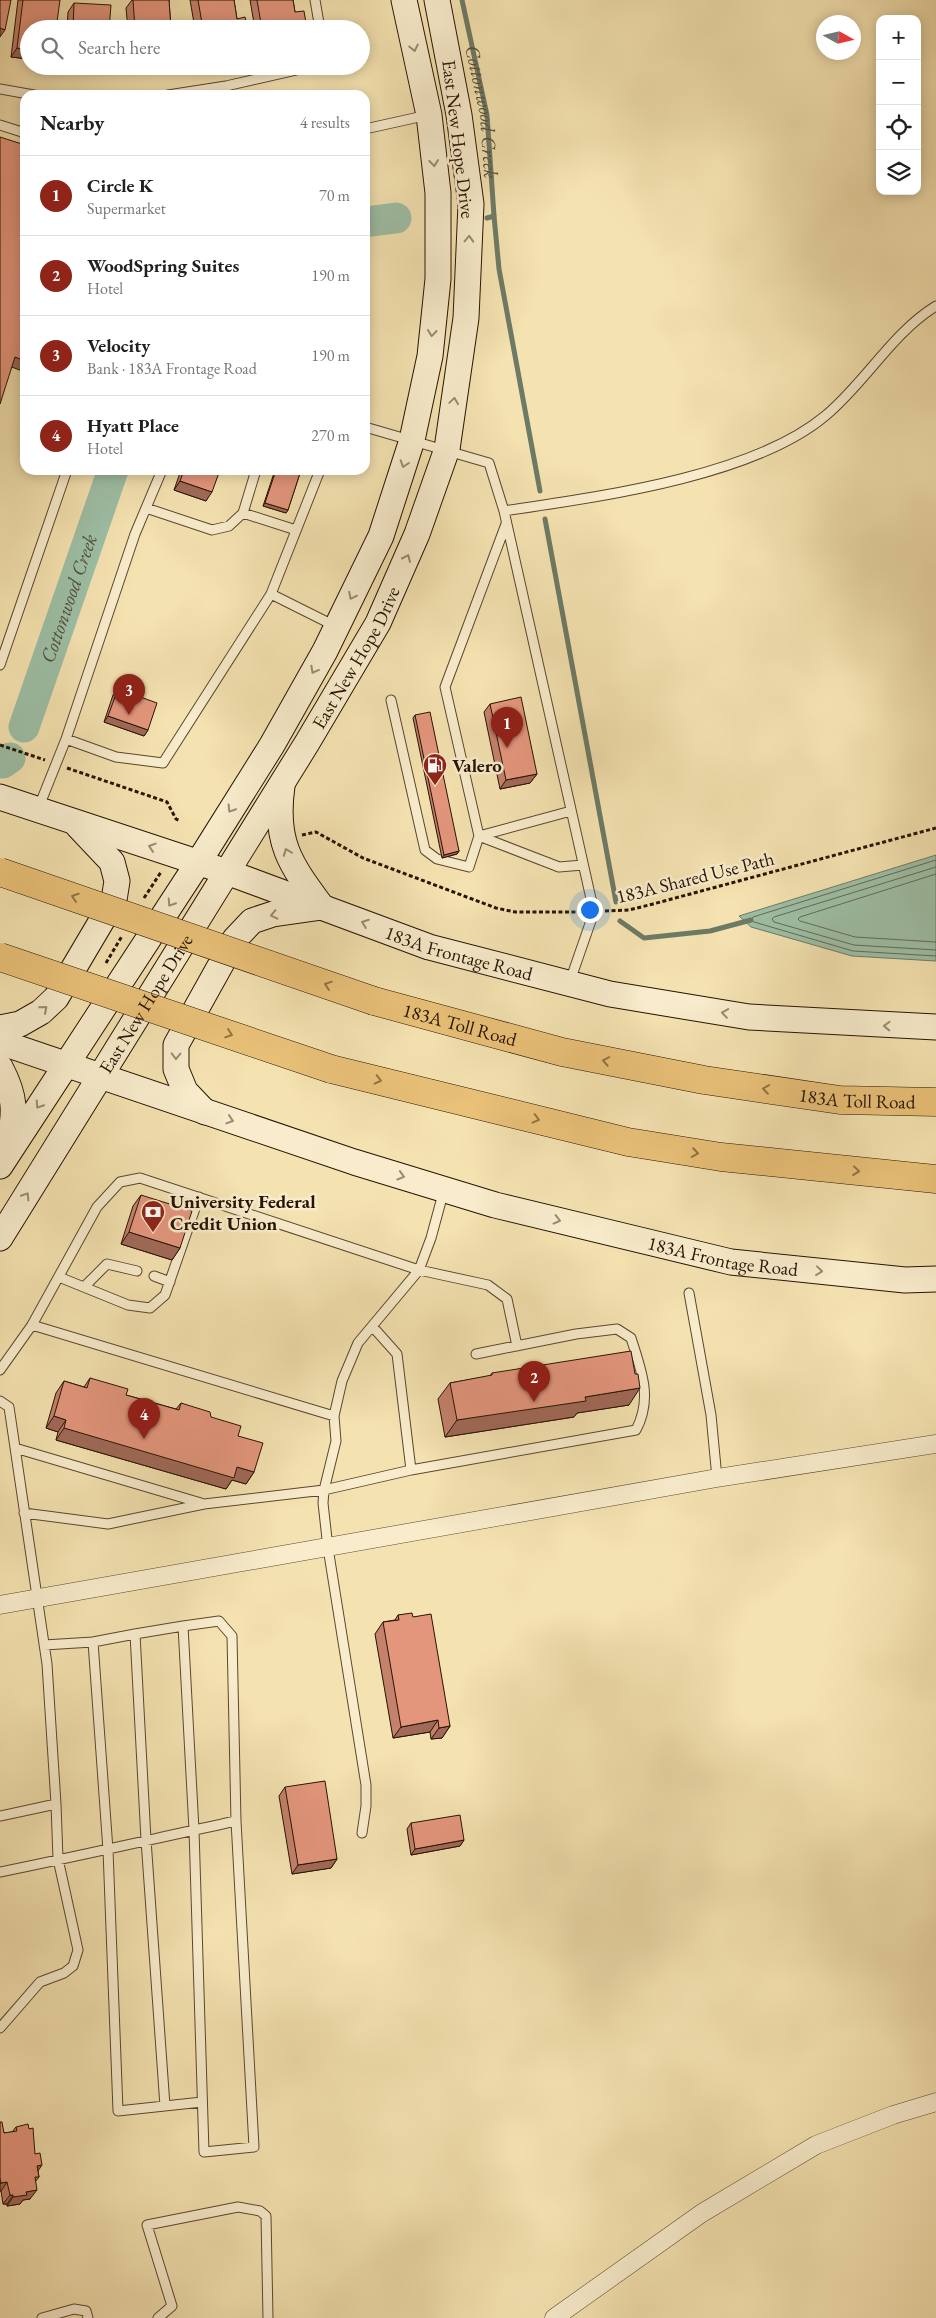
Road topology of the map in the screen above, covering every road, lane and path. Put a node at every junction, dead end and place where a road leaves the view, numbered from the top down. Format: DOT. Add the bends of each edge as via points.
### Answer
graph roads {
  1 [pos="315,0"];
  2 [pos="404,0"];
  3 [pos="437,0"];
  4 [pos="318,20"];
  5 [pos="274,75"];
  6 [pos="0,89"];
  7 [pos="200,90"];
  8 [pos="20,93"];
  9 [pos="428,115"];
  10 [pos="0,125"];
  11 [pos="370,128"];
  12 [pos="20,131"];
  13 [pos="936,306"];
  14 [pos="370,428"];
  15 [pos="412,440"];
  16 [pos="447,449"];
  17 [pos="65,475"];
  18 [pos="160,475"];
  19 [pos="254,475"];
  20 [pos="318,475"];
  21 [pos="146,508"];
  22 [pos="504,511"];
  23 [pos="243,513"];
  24 [pos="507,524"];
  25 [pos="296,530"];
  26 [pos="271,594"];
  27 [pos="337,627"];
  28 [pos="0,665"];
  29 [pos="391,700"];
  30 [pos="66,739"];
  31 [pos="0,745"];
  32 [pos="55,764"];
  33 [pos="283,782"];
  34 [pos="0,797"];
  35 [pos="38,809"];
  36 [pos="571,811"];
  37 [pos="72,820"];
  38 [pos="180,821"];
  39 [pos="936,828"];
  40 [pos="300,836"];
  41 [pos="479,836"];
  42 [pos="198,863"];
  43 [pos="583,865"];
  44 [pos="161,871"];
  45 [pos="0,872"];
  46 [pos="227,872"];
  47 [pos="141,904"];
  48 [pos="322,907"];
  49 [pos="594,912"];
  50 [pos="126,929"];
  51 [pos="0,957"];
  52 [pos="101,970"];
  53 [pos="570,984"];
  54 [pos="936,1027"];
  55 [pos="0,1028"];
  56 [pos="0,1042"];
  57 [pos="65,1064"];
  58 [pos="0,1067"];
  59 [pos="101,1077"];
  60 [pos="936,1102"];
  61 [pos="205,1112"];
  62 [pos="3,1161"];
  63 [pos="936,1179"];
  64 [pos="444,1190"];
  65 [pos="199,1197"];
  66 [pos="0,1238"];
  67 [pos="419,1270"];
  68 [pos="137,1271"];
  69 [pos="154,1276"];
  70 [pos="59,1277"];
  71 [pos="936,1279"];
  72 [pos="170,1282"];
  73 [pos="84,1287"];
  74 [pos="689,1293"];
  75 [pos="32,1325"];
  76 [pos="372,1326"];
  77 [pos="516,1346"];
  78 [pos="476,1354"];
  79 [pos="0,1370"];
  80 [pos="0,1402"];
  81 [pos="334,1416"];
  82 [pos="936,1444"];
  83 [pos="15,1448"];
  84 [pos="411,1470"];
  85 [pos="717,1478"];
  86 [pos="324,1490"];
  87 [pos="204,1504"];
  88 [pos="24,1513"];
  89 [pos="328,1548"];
  90 [pos="37,1598"];
  91 [pos="0,1605"];
  92 [pos="183,1626"];
  93 [pos="136,1634"];
  94 [pos="93,1642"];
  95 [pos="44,1645"];
  96 [pos="56,1804"];
  97 [pos="0,1816"];
  98 [pos="236,1821"];
  99 [pos="194,1830"];
  100 [pos="362,1833"];
  101 [pos="146,1840"];
  102 [pos="108,1850"];
  103 [pos="58,1859"];
  104 [pos="0,1872"];
  105 [pos="0,2028"];
  106 [pos="202,2102"];
  107 [pos="936,2102"];
  108 [pos="165,2106"];
  109 [pos="42,2318"];
  110 [pos="88,2318"];
  111 [pos="158,2318"];
  112 [pos="268,2318"];
  113 [pos="554,2318"];
  1 -- 4 [label="lane"];
  2 -- 9 [label="main road, East New Hope Drive, one-way"];
  16 -- 3 [label="main road, East New Hope Drive, one-way" via="466,318 471,204 460,115"];
  5 -- 7 [label="lane"];
  6 -- 8 [label="lane"];
  9 -- 11 [label="lane"];
  9 -- 15 [label="main road, East New Hope Drive, one-way" via="438,193 438,279 430,356"];
  10 -- 12 [label="lane"];
  13 -- 22 [label="lane" via="906,331 824,416 801,432 752,456 633,489"];
  14 -- 15 [label="lane"];
  15 -- 16 [label="lane"];
  15 -- 27 [label="main road, East New Hope Drive, one-way" via="381,536"];
  16 -- 22 [label="lane" via="489,463"];
  33 -- 16 [label="main road, East New Hope Drive, one-way" via="378,623 417,534"];
  17 -- 28 [label="lane"];
  18 -- 21 [label="lane"];
  19 -- 23 [label="lane"];
  20 -- 25 [label="lane"];
  21 -- 23 [label="lane" via="212,530 228,526"];
  21 -- 30 [label="lane"];
  22 -- 24 [label="lane"];
  23 -- 25 [label="lane"];
  24 -- 36 [label="lane"];
  24 -- 41 [label="lane" via="445,686"];
  25 -- 26 [label="lane"];
  26 -- 27 [label="lane"];
  26 -- 30 [label="lane" via="163,764 116,757"];
  27 -- 42 [label="main road, East New Hope Drive, one-way" via="272,745"];
  29 -- 41 [label="lane" via="425,850 437,859 469,867"];
  30 -- 32 [label="lane"];
  31 -- 32 [label="path"];
  32 -- 35 [label="lane"];
  32 -- 38 [label="path" via="167,802"];
  33 -- 46 [label="main road, East New Hope Drive"];
  48 -- 33 [label="main road, one-way" via="298,875 283,842 279,821"];
  34 -- 35 [label="main road, 183A Frontage Road"];
  35 -- 37 [label="main road, 183A Frontage Road"];
  36 -- 41 [label="lane"];
  36 -- 43 [label="lane"];
  42 -- 37 [label="main road, 183A Frontage Road, one-way"];
  55 -- 37 [label="main road, one-way" via="20,1024 41,1012 56,998 114,900 117,881 112,862"];
  39 -- 49 [label="path, 183A Shared Use Path" via="629,910"];
  40 -- 49 [label="path, 183A Shared Use Path" via="316,832 363,858 496,908 515,912"];
  41 -- 43 [label="lane" via="559,867"];
  42 -- 46 [label="main road, 183A Frontage Road"];
  42 -- 57 [label="main road, East New Hope Drive, one-way"];
  43 -- 49 [label="lane"];
  44 -- 47 [label="path"];
  60 -- 45 [label="highway, 183A Toll Road, one-way, bridge" via="840,1100 704,1080 562,1052 374,1001"];
  46 -- 48 [label="main road, 183A Frontage Road"];
  46 -- 59 [label="main road, East New Hope Drive"];
  53 -- 48 [label="main road, 183A Frontage Road, one-way" via="429,947"];
  48 -- 61 [label="main road, one-way" via="273,914 252,921 235,940 176,1045 176,1069 182,1084"];
  49 -- 53 [label="lane"];
  50 -- 52 [label="path"];
  51 -- 63 [label="highway, one-way, bridge" via="331,1069 628,1142 721,1157"];
  54 -- 53 [label="main road, 183A Frontage Road, one-way" via="749,1017 610,994"];
  56 -- 57 [label="main road, 183A Frontage Road"];
  57 -- 59 [label="main road, 183A Frontage Road"];
  57 -- 62 [label="main road, East New Hope Drive, one-way"];
  58 -- 62 [label="main road" via="8,1082 15,1118"];
  59 -- 61 [label="main road, 183A Frontage Road"];
  66 -- 59 [label="main road, East New Hope Drive, one-way"];
  61 -- 64 [label="main road, 183A Frontage Road, one-way"];
  64 -- 67 [label="lane"];
  64 -- 71 [label="main road, 183A Frontage Road, one-way" via="731,1262 905,1280"];
  65 -- 67 [label="lane"];
  65 -- 70 [label="lane" via="140,1178 120,1182 98,1207"];
  65 -- 72 [label="lane"];
  67 -- 76 [label="lane"];
  67 -- 77 [label="lane" via="488,1285 500,1294 507,1300"];
  68 -- 73 [label="lane" via="107,1264"];
  69 -- 72 [label="lane"];
  70 -- 73 [label="lane"];
  70 -- 75 [label="lane"];
  72 -- 73 [label="lane" via="165,1295 150,1308 128,1304"];
  74 -- 85 [label="lane" via="711,1416"];
  75 -- 79 [label="lane"];
  75 -- 81 [label="lane"];
  76 -- 81 [label="lane" via="358,1343 342,1381"];
  76 -- 84 [label="lane" via="397,1354"];
  77 -- 78 [label="lane"];
  77 -- 84 [label="lane" via="617,1329 631,1338 643,1377 644,1415 636,1430"];
  80 -- 83 [label="lane" via="9,1407"];
  81 -- 86 [label="lane" via="336,1441"];
  82 -- 85 [label="street"];
  83 -- 87 [label="lane"];
  83 -- 88 [label="lane"];
  84 -- 86 [label="lane"];
  85 -- 89 [label="street"];
  86 -- 87 [label="lane"];
  86 -- 89 [label="lane"];
  87 -- 88 [label="lane" via="108,1524"];
  88 -- 90 [label="lane"];
  89 -- 90 [label="street"];
  89 -- 100 [label="lane" via="366,1785"];
  90 -- 91 [label="street"];
  90 -- 95 [label="lane"];
  92 -- 93 [label="lane"];
  92 -- 98 [label="lane" via="219,1621 232,1636"];
  92 -- 99 [label="lane"];
  93 -- 94 [label="lane"];
  93 -- 101 [label="lane"];
  94 -- 95 [label="lane"];
  94 -- 102 [label="lane"];
  95 -- 96 [label="lane"];
  96 -- 97 [label="lane"];
  96 -- 103 [label="lane"];
  98 -- 99 [label="lane"];
  98 -- 106 [label="lane" via="254,2147 204,2152"];
  99 -- 101 [label="lane"];
  99 -- 106 [label="lane"];
  101 -- 102 [label="lane"];
  101 -- 108 [label="lane"];
  102 -- 103 [label="lane"];
  102 -- 108 [label="lane" via="118,2111"];
  103 -- 104 [label="lane"];
  103 -- 105 [label="lane" via="78,1950 73,1966 40,1982"];
  106 -- 108 [label="lane"];
  107 -- 113 [label="street" via="892,2115 816,2145 702,2213"];
  109 -- 110 [label="lane" via="74,2309 86,2311"];
  111 -- 112 [label="lane" via="172,2306 147,2225 238,2207 260,2211 266,2216"];
}
